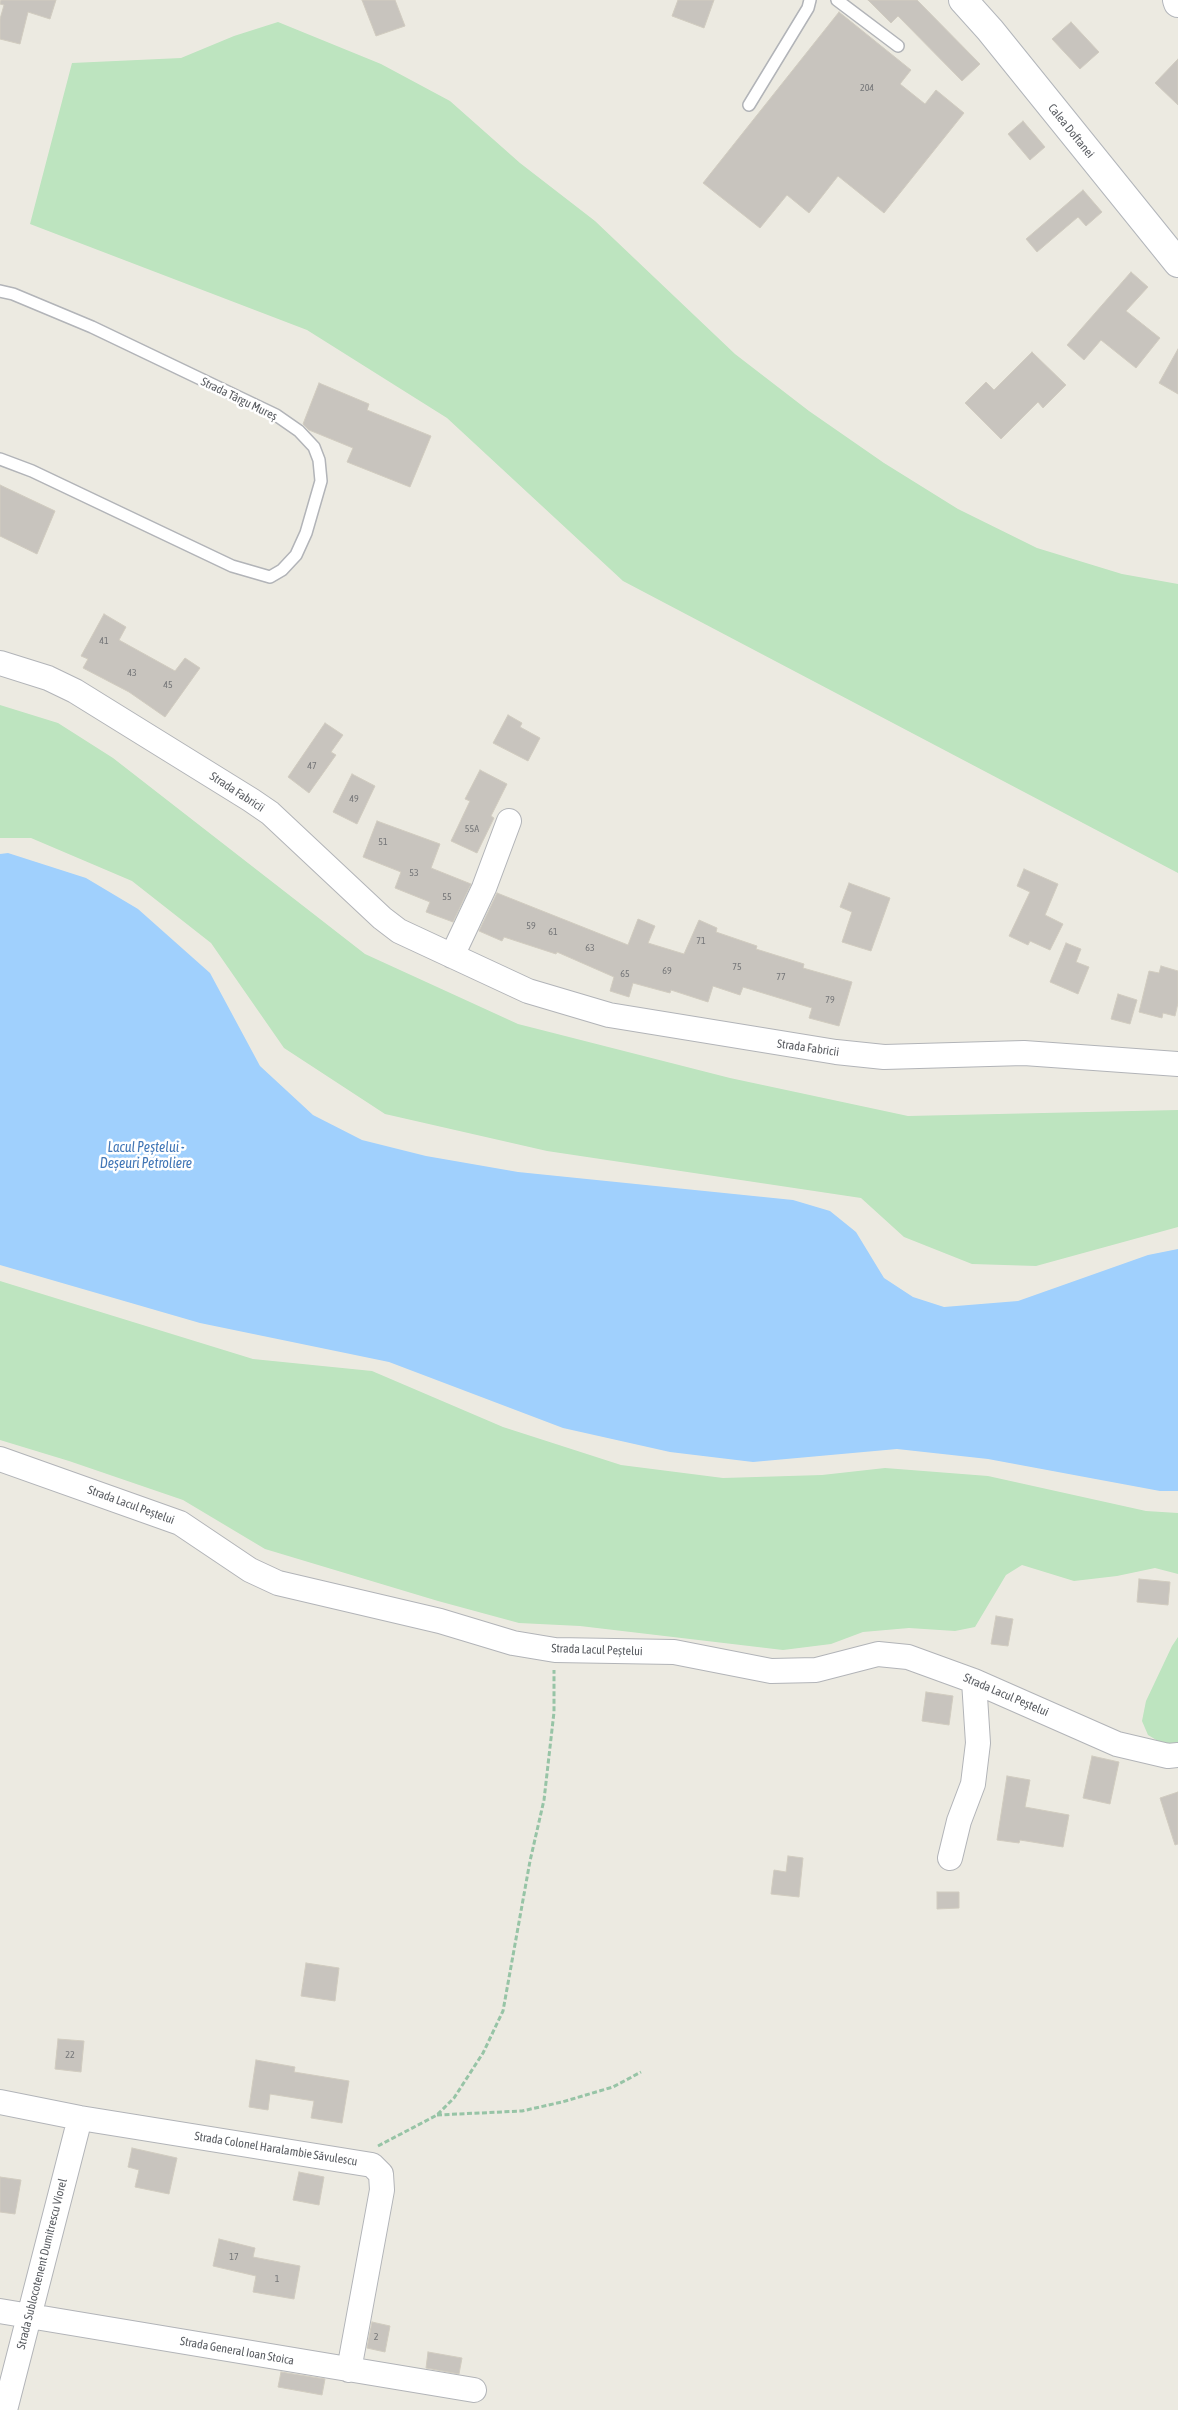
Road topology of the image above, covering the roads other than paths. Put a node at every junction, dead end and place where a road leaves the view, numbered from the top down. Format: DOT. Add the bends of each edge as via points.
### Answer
graph roads {
  1 [pos="810,0"];
  2 [pos="837,0"];
  3 [pos="963,0"];
  4 [pos="898,46"];
  5 [pos="749,105"];
  6 [pos="1178,263"];
  7 [pos="0,291"];
  8 [pos="0,458"];
  9 [pos="0,663"];
  10 [pos="509,821"];
  11 [pos="452,956"];
  12 [pos="1178,1064"];
  13 [pos="0,1459"];
  14 [pos="974,1681"];
  15 [pos="1178,1755"];
  16 [pos="950,1858"];
  17 [pos="0,2102"];
  18 [pos="80,2118"];
  19 [pos="0,2310"];
  20 [pos="29,2316"];
  21 [pos="350,2370"];
  22 [pos="474,2390"];
  23 [pos="5,2410"];
  1 -- 5 [label="lane"];
  2 -- 4 [label="lane"];
  3 -- 6 [label="main road, Calea Doftanei"];
  7 -- 8 [label="lane, Strada Târgu Mureș" via="92,327 276,416 299,431 314,447 321,481 296,555 270,577 232,566"];
  9 -- 11 [label="street, Strada Fabricii" via="48,678 75,691 251,800 382,918 399,931"];
  10 -- 11 [label="street" via="484,888"];
  11 -- 12 [label="street, Strada Fabricii" via="528,991 609,1015 780,1044 884,1057 1024,1053"];
  13 -- 14 [label="street, Strada Lacul Peștelui" via="180,1523 250,1570 278,1583 440,1621 512,1643 555,1650 674,1652 771,1671 816,1670 878,1654 908,1657"];
  14 -- 15 [label="street, Strada Lacul Peștelui" via="1116,1744 1168,1756"];
  14 -- 16 [label="street" via="978,1743 974,1784"];
  17 -- 18 [label="street, Strada Colonel Haralambie Săvulescu"];
  18 -- 20 [label="street, Strada Sublocotenent Dumitrescu Viorel"];
  18 -- 21 [label="street, Strada Colonel Haralambie Săvulescu" via="372,2165 381,2174 382,2190"];
  19 -- 20 [label="street, Strada General Ioan Stoica"];
  20 -- 21 [label="street, Strada General Ioan Stoica"];
  20 -- 23 [label="street, Strada Sublocotenent Dumitrescu Viorel"];
  21 -- 22 [label="street, Strada General Ioan Stoica"];
}
